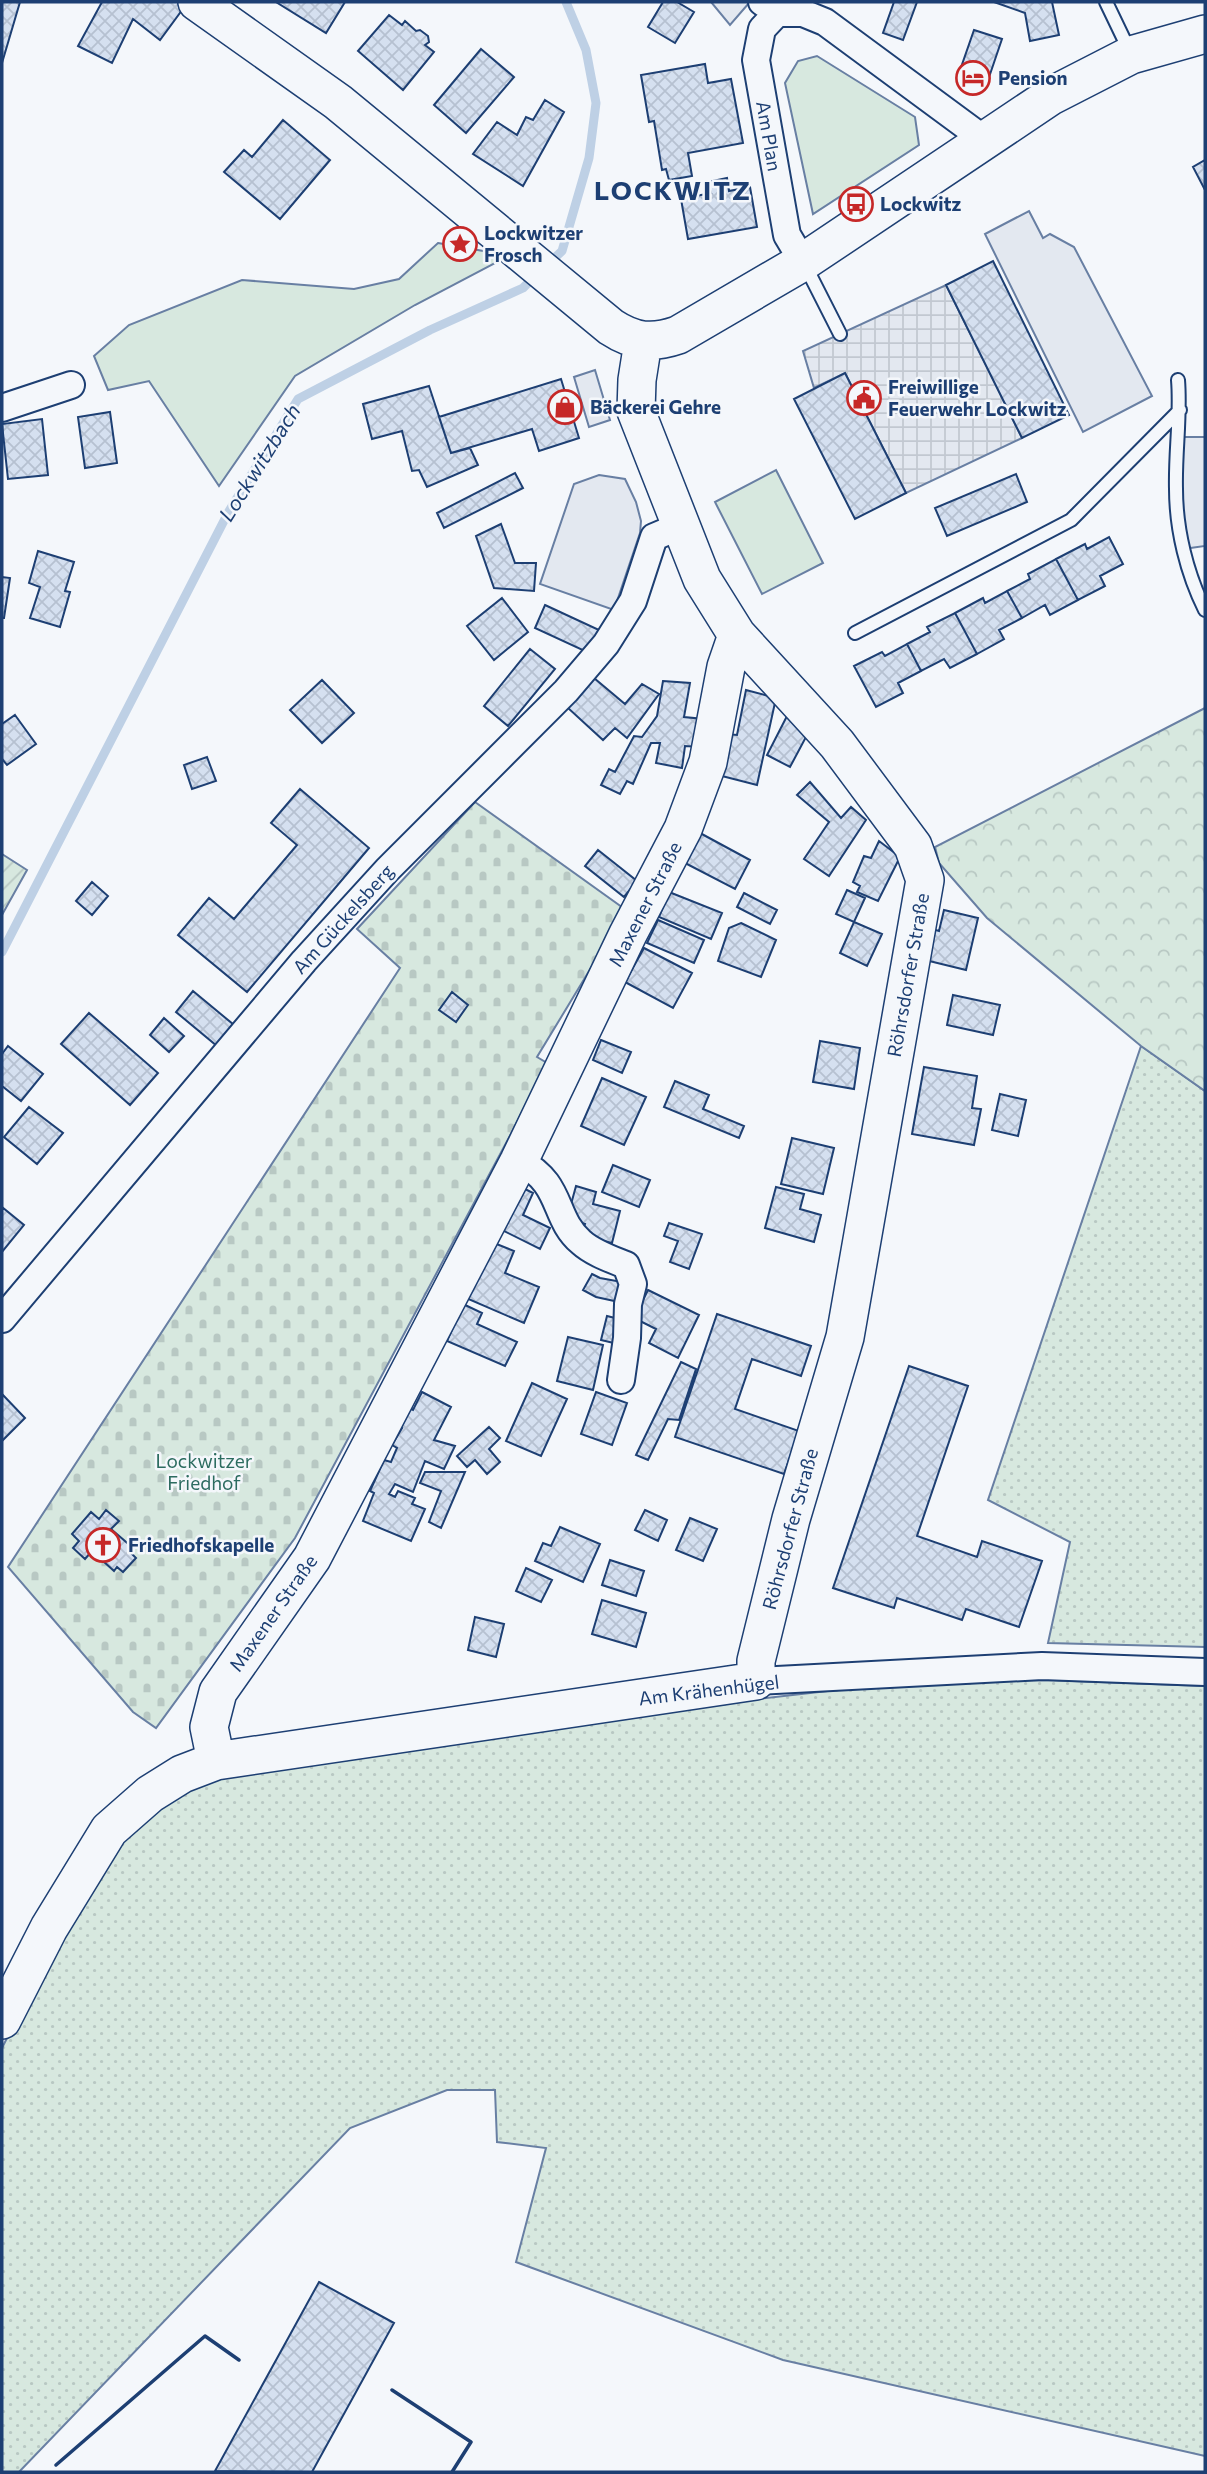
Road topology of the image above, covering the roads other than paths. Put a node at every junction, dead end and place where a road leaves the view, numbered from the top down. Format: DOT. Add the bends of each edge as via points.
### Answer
graph roads {
  1 [pos="197,2"];
  2 [pos="1106,2"];
  3 [pos="771,5"];
  4 [pos="1205,34"];
  5 [pos="1131,55"];
  6 [pos="985,140"];
  7 [pos="803,262"];
  8 [pos="840,334"];
  9 [pos="643,342"];
  10 [pos="1178,380"];
  11 [pos="71,386"];
  12 [pos="2,408"];
  13 [pos="1180,410"];
  14 [pos="680,526"];
  15 [pos="1205,610"];
  16 [pos="855,633"];
  17 [pos="737,635"];
  18 [pos="519,1161"];
  19 [pos="2,1319"];
  20 [pos="621,1380"];
  21 [pos="1205,1672"];
  22 [pos="756,1681"];
  23 [pos="216,1760"];
  24 [pos="2,2020"];
  1 -- 9 [label="street" via="338,102 611,327"];
  2 -- 5 [label="lane"];
  3 -- 6 [label="street, Am Plan" via="825,22"];
  3 -- 7 [label="street, Am Plan" via="756,60 786,235"];
  4 -- 5 [label="street"];
  5 -- 6 [label="street" via="1051,96"];
  6 -- 7 [label="street"];
  7 -- 8 [label="lane"];
  7 -- 9 [label="street" via="678,335"];
  9 -- 14 [label="street, Röhrsdorfer Straße" via="636,411"];
  10 -- 13 [label="lane"];
  11 -- 12 [label="street"];
  13 -- 15 [label="lane" via="1177,502 1183,549"];
  13 -- 16 [label="lane" via="1071,520"];
  14 -- 17 [label="street, Röhrsdorfer Straße" via="702,579"];
  14 -- 19 [label="street, Am Gückelsberg" via="654,537 633,601 606,644 566,691 303,961"];
  17 -- 18 [label="street, Maxener Straße" via="726,667 708,762 683,829"];
  17 -- 22 [label="street, Röhrsdorfer Straße" via="837,744 913,846 925,880 845,1337 790,1519 756,1661"];
  18 -- 20 [label="street" via="537,1170 581,1242 626,1265 633,1284"];
  18 -- 23 [label="street, Maxener Straße" via="312,1558 218,1692 209,1727"];
  21 -- 22 [label="street, Am Krähenhügel" via="1042,1666"];
  22 -- 23 [label="street, Am Krähenhügel"];
  23 -- 24 [label="street" via="150,1794 109,1829 49,1928"];
}
